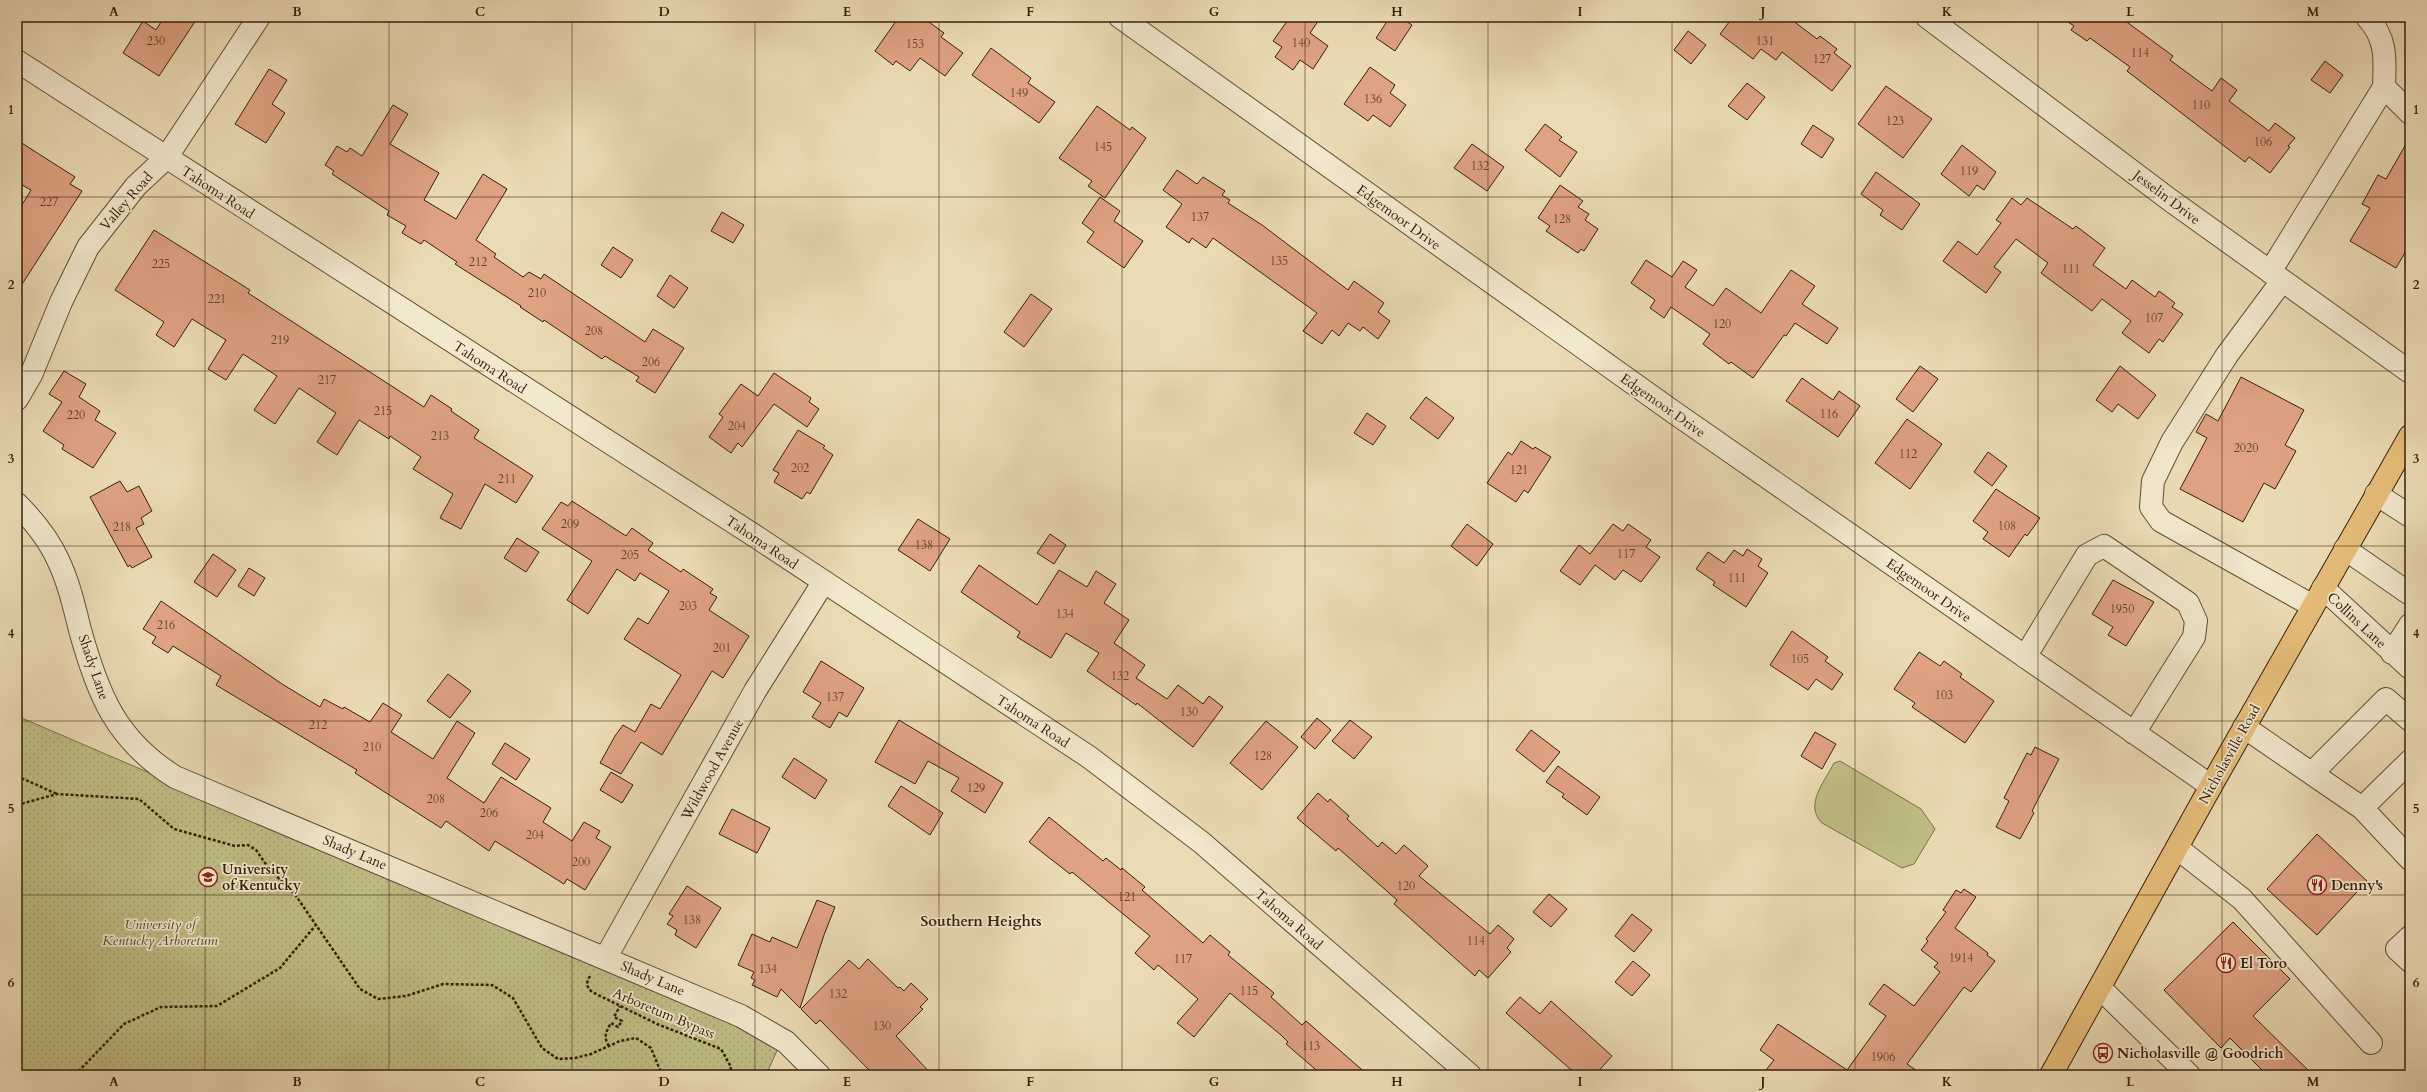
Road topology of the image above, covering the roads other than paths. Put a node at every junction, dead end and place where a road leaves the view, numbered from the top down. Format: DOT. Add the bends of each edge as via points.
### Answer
graph roads {
  1 [pos="259,17"];
  2 [pos="1120,17"];
  3 [pos="1926,17"];
  4 [pos="2377,21"];
  5 [pos="17,61"];
  6 [pos="2384,87"];
  7 [pos="2410,113"];
  8 [pos="166,158"];
  9 [pos="2276,277"];
  10 [pos="2410,372"];
  11 [pos="17,399"];
  12 [pos="2410,436"];
  13 [pos="2376,494"];
  14 [pos="17,504"];
  15 [pos="2410,516"];
  16 [pos="2345,549"];
  17 [pos="822,583"];
  18 [pos="2410,594"];
  19 [pos="2318,597"];
  20 [pos="2410,625"];
  21 [pos="2392,652"];
  22 [pos="2025,657"];
  23 [pos="2410,668"];
  24 [pos="2410,720"];
  25 [pos="2244,727"];
  26 [pos="2134,733"];
  27 [pos="2410,761"];
  28 [pos="2312,773"];
  29 [pos="2211,786"];
  30 [pos="2362,808"];
  31 [pos="2177,848"];
  32 [pos="2410,858"];
  33 [pos="2410,937"];
  34 [pos="606,957"];
  35 [pos="2410,962"];
  36 [pos="2100,988"];
  37 [pos="2371,1043"];
  38 [pos="819,1075"];
  39 [pos="1470,1075"];
  40 [pos="2051,1075"];
  41 [pos="2189,1075"];
  1 -- 8 [label="street, Valley Road"];
  2 -- 22 [label="street, Edgemoor Drive" via="1672,411"];
  3 -- 9 [label="street, Jesselin Drive"];
  4 -- 6 [label="street" via="2385,49"];
  5 -- 8 [label="street, Tahoma Road"];
  6 -- 7 [label="street"];
  6 -- 9 [label="street, Collins Lane"];
  8 -- 11 [label="street, Valley Road" via="136,186 88,247 61,302 31,375"];
  8 -- 17 [label="street, Tahoma Road" via="758,538"];
  9 -- 10 [label="street, Jesselin Drive"];
  9 -- 19 [label="street, Collins Lane" via="2172,442 2152,481 2151,507 2161,521"];
  12 -- 13 [label="main road, Nicholasville Road"];
  13 -- 15 [label="street"];
  13 -- 16 [label="main road, Nicholasville Road"];
  14 -- 34 [label="street, Shady Lane" via="49,543 68,582 88,657 99,690 111,713 126,737 156,765 175,776"];
  16 -- 18 [label="street"];
  16 -- 19 [label="main road, Nicholasville Road"];
  17 -- 34 [label="street, Wildwood Avenue" via="755,691"];
  17 -- 39 [label="street, Tahoma Road" via="1089,757 1147,800 1201,842"];
  19 -- 21 [label="street, Collins Lane"];
  19 -- 25 [label="main road, Nicholasville Road"];
  20 -- 21 [label="street"];
  21 -- 23 [label="street, Collins Lane"];
  22 -- 26 [label="street, Edgemoor Drive"];
  22 -- 26 [label="street" via="2087,555 2104,546 2188,603 2196,621 2194,638"];
  24 -- 28 [label="street" via="2386,699"];
  25 -- 28 [label="street"];
  25 -- 29 [label="main road, Nicholasville Road"];
  26 -- 29 [label="street, Edgemoor Drive"];
  27 -- 30 [label="street"];
  28 -- 30 [label="street"];
  29 -- 31 [label="main road, Nicholasville Road"];
  30 -- 32 [label="street"];
  31 -- 36 [label="main road, Nicholasville Road"];
  31 -- 37 [label="street" via="2242,899"];
  33 -- 35 [label="street" via="2397,949"];
  34 -- 38 [label="street, Shady Lane" via="764,1028 786,1042"];
  36 -- 40 [label="main road, Nicholasville Road"];
  36 -- 41 [label="street"];
}
